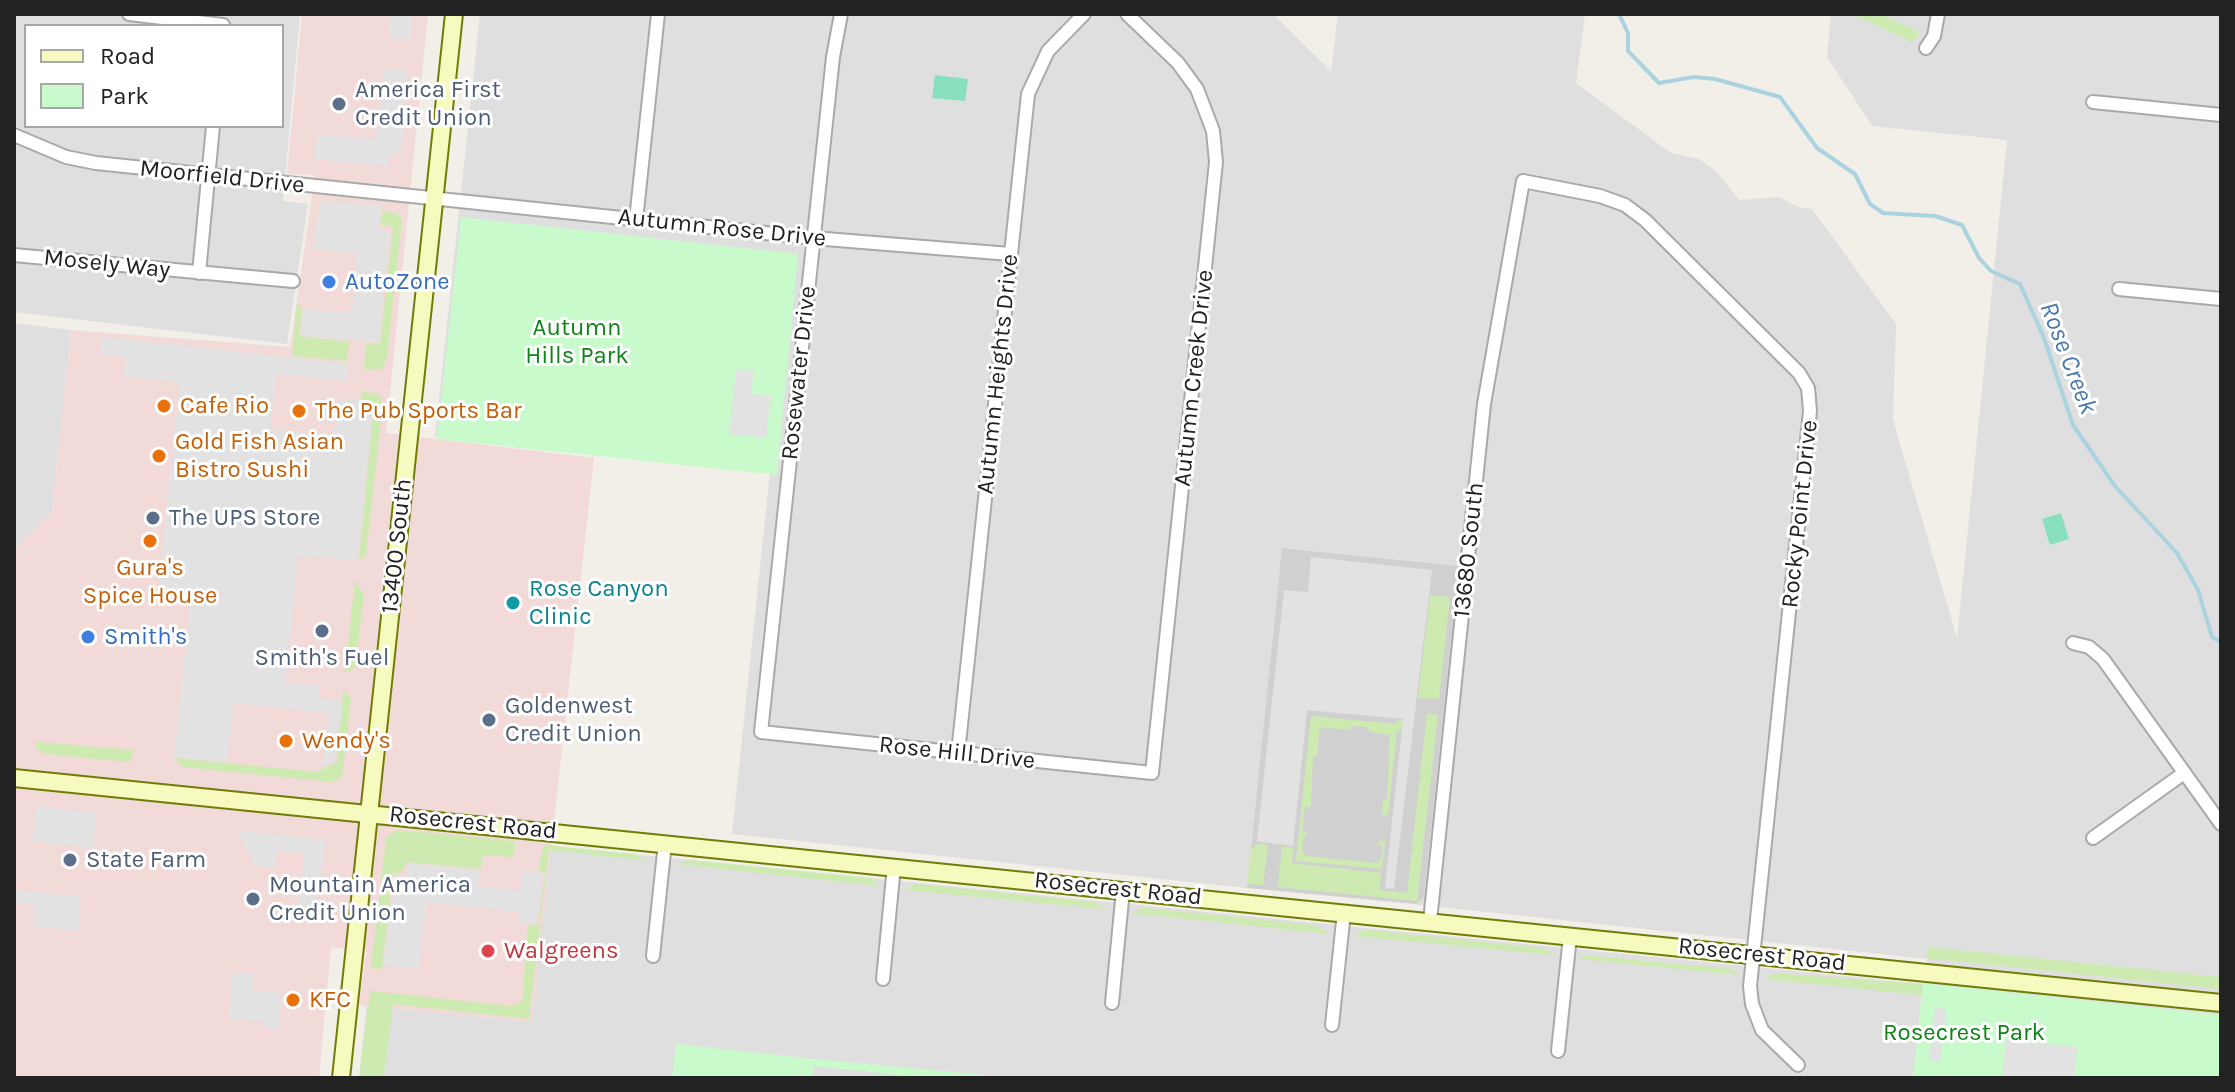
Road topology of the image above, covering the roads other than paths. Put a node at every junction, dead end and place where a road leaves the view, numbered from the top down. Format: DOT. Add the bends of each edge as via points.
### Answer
graph roads {
  1 [pos="129,14"];
  2 [pos="454,14"];
  3 [pos="658,14"];
  4 [pos="841,14"];
  5 [pos="1084,14"];
  6 [pos="1127,14"];
  7 [pos="1938,14"];
  8 [pos="206,24"];
  9 [pos="1926,48"];
  10 [pos="2093,102"];
  11 [pos="2221,115"];
  12 [pos="213,128"];
  13 [pos="14,136"];
  14 [pos="209,176"];
  15 [pos="1523,181"];
  16 [pos="434,199"];
  17 [pos="636,220"];
  18 [pos="813,238"];
  19 [pos="1010,254"];
  20 [pos="14,255"];
  21 [pos="199,273"];
  22 [pos="293,281"];
  23 [pos="2119,289"];
  24 [pos="2221,299"];
  25 [pos="2073,643"];
  26 [pos="761,732"];
  27 [pos="958,753"];
  28 [pos="1152,773"];
  29 [pos="2184,773"];
  30 [pos="14,778"];
  31 [pos="369,812"];
  32 [pos="2221,824"];
  33 [pos="2093,838"];
  34 [pos="665,843"];
  35 [pos="894,866"];
  36 [pos="1123,890"];
  37 [pos="1344,912"];
  38 [pos="1430,921"];
  39 [pos="1570,936"];
  40 [pos="1752,955"];
  41 [pos="653,956"];
  42 [pos="883,979"];
  43 [pos="1112,1003"];
  44 [pos="2221,1003"];
  45 [pos="1332,1025"];
  46 [pos="1558,1051"];
  47 [pos="1798,1065"];
  48 [pos="341,1078"];
  1 -- 8 [label="street"];
  2 -- 16 [label="main road, 13400 South"];
  3 -- 17 [label="street"];
  4 -- 18 [label="street, Rosewater Drive"];
  5 -- 19 [label="street, Autumn Heights Drive" via="1048,51 1031,85"];
  6 -- 28 [label="street, Autumn Creek Drive" via="1197,89 1213,131 1216,162"];
  7 -- 9 [label="street"];
  10 -- 11 [label="street"];
  12 -- 14 [label="street"];
  13 -- 14 [label="street, Moorfield Drive" via="77,160"];
  14 -- 16 [label="street, Moorfield Drive"];
  14 -- 21 [label="street"];
  15 -- 38 [label="street, 13680 South" via="1484,404"];
  15 -- 40 [label="street, Rocky Point Drive" via="1625,205 1788,362 1808,388 1810,411"];
  16 -- 17 [label="street, Autumn Rose Drive"];
  16 -- 31 [label="main road, 13400 South"];
  17 -- 18 [label="street, Autumn Rose Drive"];
  18 -- 19 [label="street, Autumn Rose Drive"];
  18 -- 26 [label="street, Rosewater Drive"];
  19 -- 27 [label="street, Autumn Heights Drive"];
  20 -- 21 [label="street, Mosely Way"];
  21 -- 22 [label="street, Mosely Way"];
  23 -- 24 [label="street"];
  25 -- 29 [label="street" via="2103,659"];
  26 -- 27 [label="street, Rose Hill Drive"];
  27 -- 28 [label="street, Rose Hill Drive"];
  29 -- 32 [label="street"];
  29 -- 33 [label="street"];
  30 -- 31 [label="main road, Rosecrest Road"];
  31 -- 34 [label="main road, Rosecrest Road"];
  31 -- 48 [label="main road, 13400 South"];
  34 -- 35 [label="main road, Rosecrest Road"];
  34 -- 41 [label="street"];
  35 -- 36 [label="main road, Rosecrest Road"];
  35 -- 42 [label="street"];
  36 -- 37 [label="main road, Rosecrest Road"];
  36 -- 43 [label="street"];
  37 -- 38 [label="main road, Rosecrest Road"];
  37 -- 45 [label="street"];
  38 -- 39 [label="main road, Rosecrest Road"];
  39 -- 40 [label="main road, Rosecrest Road"];
  39 -- 46 [label="street"];
  40 -- 44 [label="main road, Rosecrest Road"];
  40 -- 47 [label="street" via="1751,995 1757,1021"];
}
